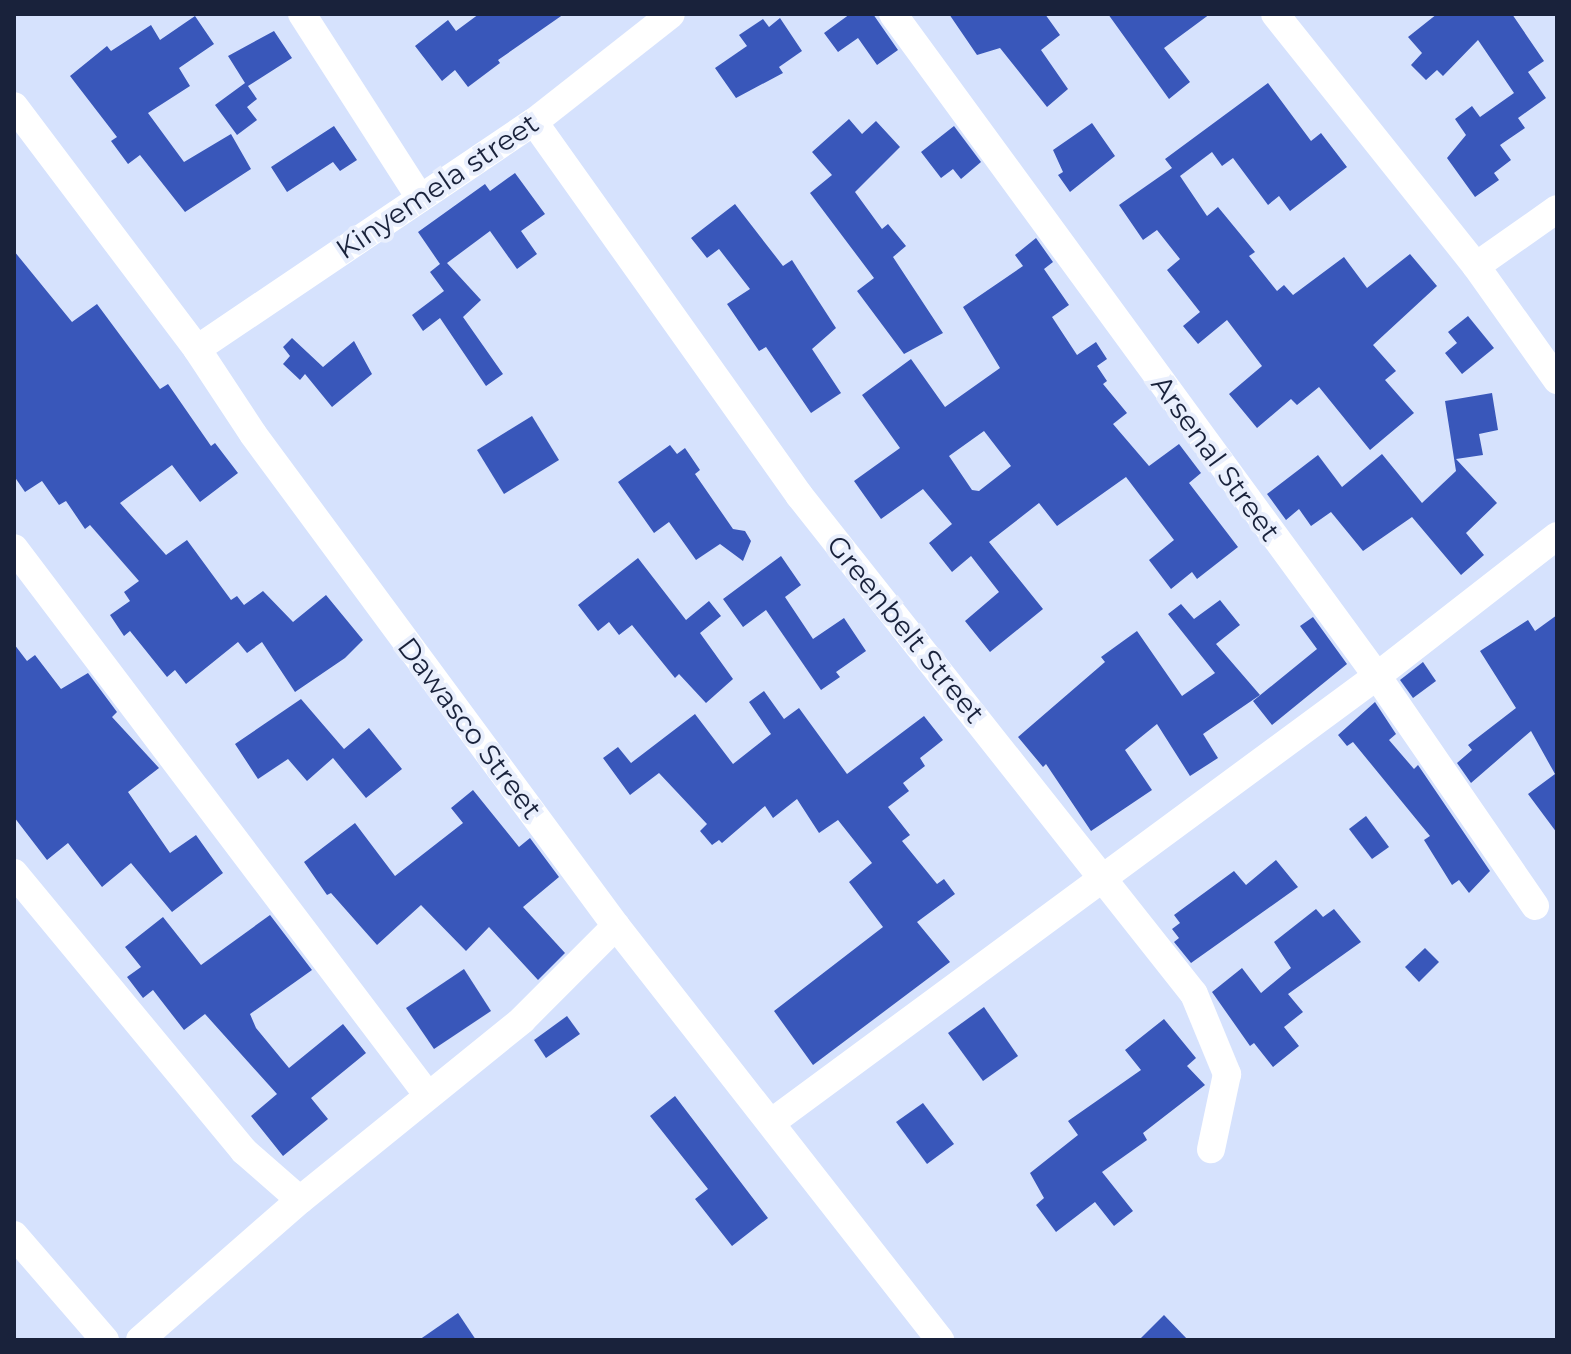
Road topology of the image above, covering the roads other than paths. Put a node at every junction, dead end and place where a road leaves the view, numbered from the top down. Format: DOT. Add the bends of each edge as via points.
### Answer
graph roads {
  1 [pos="302,14"];
  2 [pos="671,14"];
  3 [pos="893,14"];
  4 [pos="1284,17"];
  5 [pos="14,106"];
  6 [pos="534,122"];
  7 [pos="420,198"];
  8 [pos="1557,209"];
  9 [pos="1476,266"];
  10 [pos="197,349"];
  11 [pos="1557,380"];
  12 [pos="1557,536"];
  13 [pos="14,548"];
  14 [pos="1377,676"];
  15 [pos="14,873"];
  16 [pos="1103,876"];
  17 [pos="1535,906"];
  18 [pos="616,926"];
  19 [pos="427,1094"];
  20 [pos="772,1122"];
  21 [pos="1211,1149"];
  22 [pos="300,1200"];
  23 [pos="14,1235"];
  24 [pos="105,1340"];
  25 [pos="140,1340"];
  26 [pos="940,1340"];
  1 -- 7 [label="street"];
  2 -- 6 [label="street, Kinyemela street"];
  3 -- 14 [label="street, Arsenal Street"];
  4 -- 9 [label="street"];
  5 -- 10 [label="street, Dawasco Street"];
  6 -- 7 [label="street, Kinyemela street"];
  6 -- 16 [label="street, Greenbelt Street" via="799,495"];
  7 -- 10 [label="street, Kinyemela street"];
  8 -- 9 [label="street"];
  9 -- 11 [label="street"];
  10 -- 18 [label="street, Dawasco Street" via="253,434"];
  12 -- 14 [label="street"];
  13 -- 19 [label="street"];
  14 -- 16 [label="street"];
  14 -- 17 [label="street, Arsenal Street"];
  15 -- 22 [label="street" via="244,1151"];
  16 -- 20 [label="street"];
  16 -- 21 [label="street, Greenbelt Street" via="1194,994 1217,1042 1227,1074"];
  18 -- 19 [label="street" via="522,1020"];
  18 -- 20 [label="street, Dawasco Street"];
  19 -- 22 [label="street"];
  20 -- 26 [label="street, Dawasco Street"];
  22 -- 25 [label="street"];
  23 -- 24 [label="street"];
}
